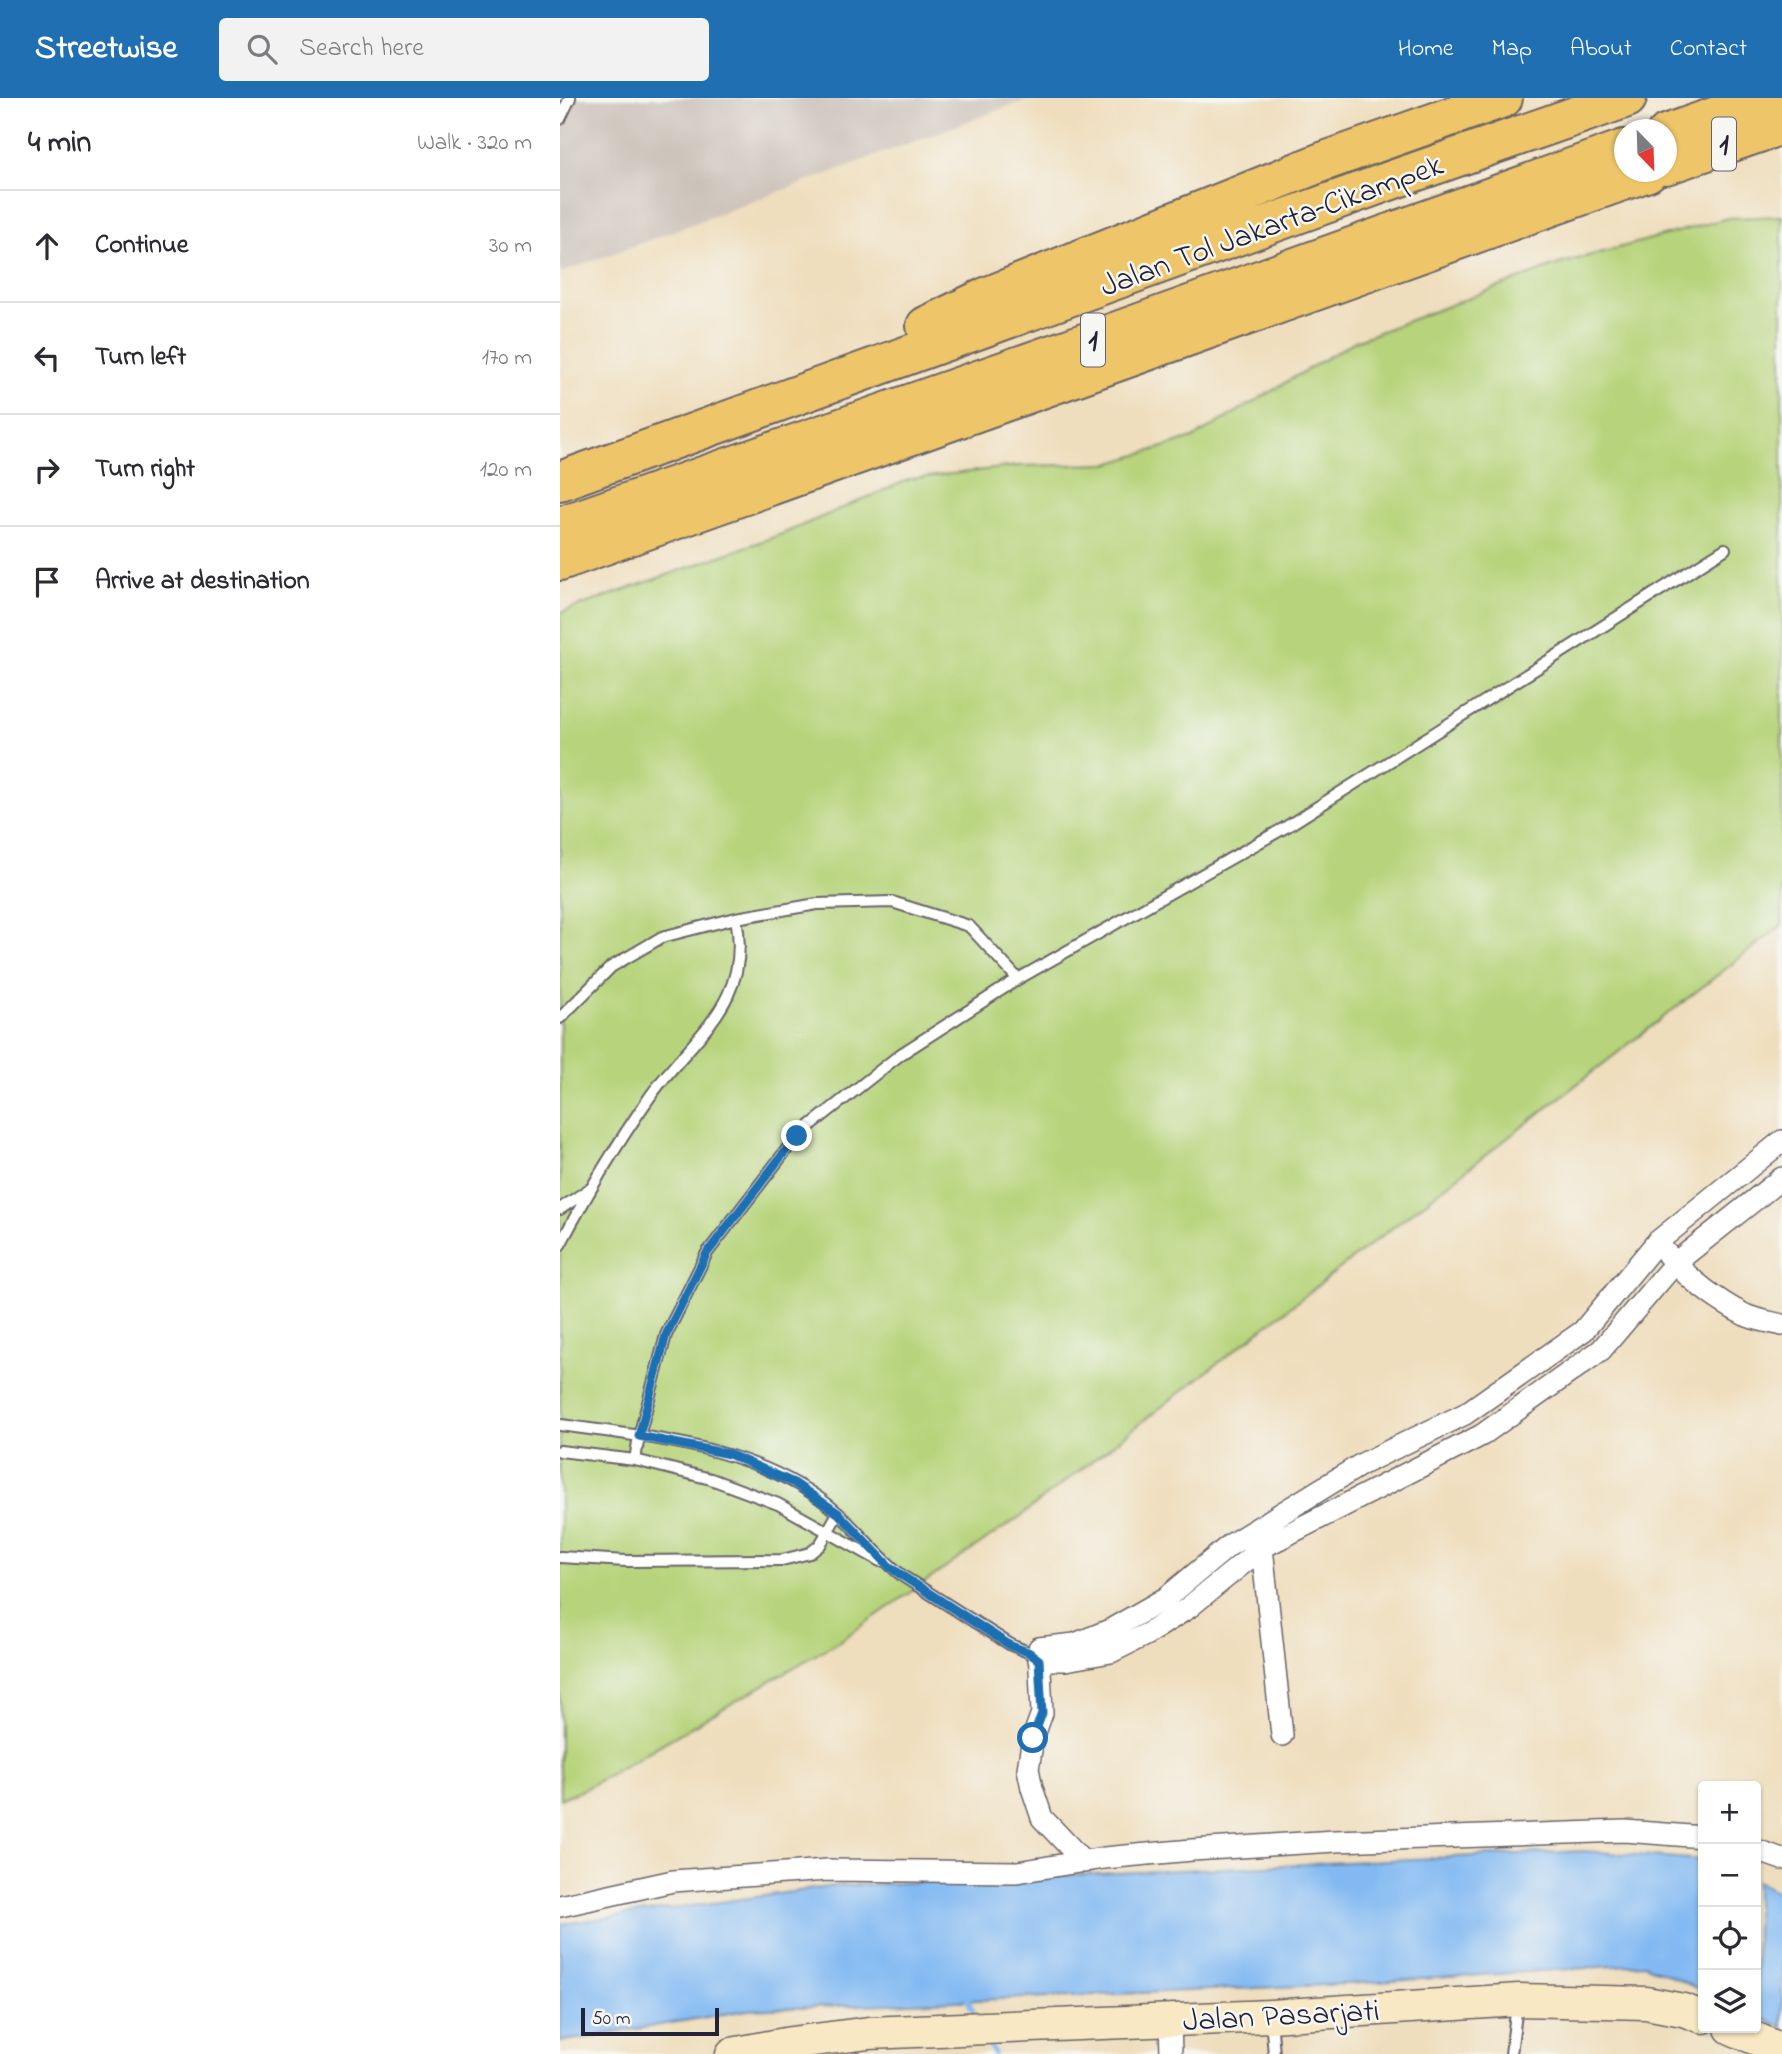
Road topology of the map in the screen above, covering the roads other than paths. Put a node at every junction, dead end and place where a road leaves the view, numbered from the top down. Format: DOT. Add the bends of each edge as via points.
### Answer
graph roads {
  1 [pos="570,98"];
  2 [pos="1503,98"];
  3 [pos="1627,98"];
  4 [pos="1767,98"];
  5 [pos="560,119"];
  6 [pos="1782,125"];
  7 [pos="1677,130"];
  8 [pos="1614,153"];
  9 [pos="1677,162"];
  10 [pos="1620,182"];
  11 [pos="735,418"];
  12 [pos="560,481"];
  13 [pos="560,526"];
  14 [pos="1725,549"];
  15 [pos="560,561"];
  16 [pos="736,918"];
  17 [pos="1018,979"];
  18 [pos="560,1018"];
  19 [pos="1782,1141"];
  20 [pos="1782,1178"];
  21 [pos="590,1188"];
  22 [pos="560,1209"];
  23 [pos="1657,1242"];
  24 [pos="560,1245"];
  25 [pos="1675,1263"];
  26 [pos="1782,1325"];
  27 [pos="560,1425"];
  28 [pos="639,1436"];
  29 [pos="560,1451"];
  30 [pos="635,1460"];
  31 [pos="838,1513"];
  32 [pos="827,1533"];
  33 [pos="1261,1537"];
  34 [pos="560,1557"];
  35 [pos="889,1566"];
  36 [pos="1035,1653"];
  37 [pos="1282,1735"];
  38 [pos="1698,1837"];
  39 [pos="1761,1852"];
  40 [pos="1782,1859"];
  41 [pos="1084,1862"];
  42 [pos="560,1906"];
  43 [pos="1519,2000"];
  44 [pos="1698,2015"];
  45 [pos="1270,2016"];
  46 [pos="1170,2020"];
  47 [pos="1743,2033"];
  48 [pos="1782,2050"];
  49 [pos="732,2054"];
  50 [pos="1171,2054"];
  51 [pos="1274,2054"];
  52 [pos="1511,2054"];
  1 -- 5 [label="lane"];
  2 -- 11 [label="highway, 1" via="1322,162 986,297"];
  3 -- 11 [label="highway, Jalan Tol Jakarta–Cikampek / 1"];
  4 -- 7 [label="highway, 1"];
  6 -- 9 [label="highway, 1"];
  8 -- 13 [label="highway, Jalan Tol Jakarta–Cikampek / 1"];
  10 -- 15 [label="highway, 1"];
  11 -- 12 [label="highway, Jalan Tol Jakarta–Cikampek / 1"];
  14 -- 17 [label="lane" via="1286,827"];
  16 -- 17 [label="lane" via="817,904 892,902 969,926"];
  16 -- 18 [label="lane" via="662,937 611,967"];
  16 -- 21 [label="lane" via="740,964 720,1010 650,1096"];
  17 -- 28 [label="lane" via="901,1054 797,1136 707,1253 666,1335"];
  19 -- 23 [label="street"];
  20 -- 25 [label="street"];
  21 -- 22 [label="lane"];
  21 -- 24 [label="lane"];
  23 -- 25 [label="street"];
  23 -- 33 [label="street" via="1583,1331 1465,1415 1362,1464"];
  25 -- 26 [label="street" via="1748,1316"];
  25 -- 33 [label="street" via="1601,1350 1482,1435"];
  27 -- 28 [label="lane"];
  28 -- 30 [label="lane"];
  28 -- 31 [label="lane" via="729,1454 794,1483"];
  29 -- 30 [label="lane"];
  30 -- 32 [label="lane" via="711,1479 778,1504"];
  31 -- 32 [label="lane"];
  31 -- 35 [label="lane"];
  32 -- 34 [label="lane" via="810,1553 782,1560"];
  32 -- 35 [label="lane"];
  33 -- 36 [label="street" via="1188,1608 1135,1640 1111,1652 1065,1660"];
  33 -- 37 [label="street"];
  35 -- 36 [label="lane" via="1011,1646"];
  36 -- 41 [label="street" via="1042,1713 1028,1769 1031,1788 1042,1818"];
  38 -- 41 [label="street" via="1625,1831 1335,1841"];
  39 -- 40 [label="street"];
  41 -- 42 [label="street" via="1017,1872 827,1870 673,1881"];
  43 -- 44 [label="main road, Jalan Pasarjati" via="1646,2003"];
  43 -- 45 [label="main road, Jalan Pasarjati"];
  43 -- 52 [label="lane"];
  45 -- 46 [label="main road, Jalan Pasarjati"];
  45 -- 51 [label="lane"];
  46 -- 49 [label="main road, Jalan Pasarjati" via="869,2033"];
  46 -- 50 [label="street"];
  47 -- 48 [label="main road"];
}
